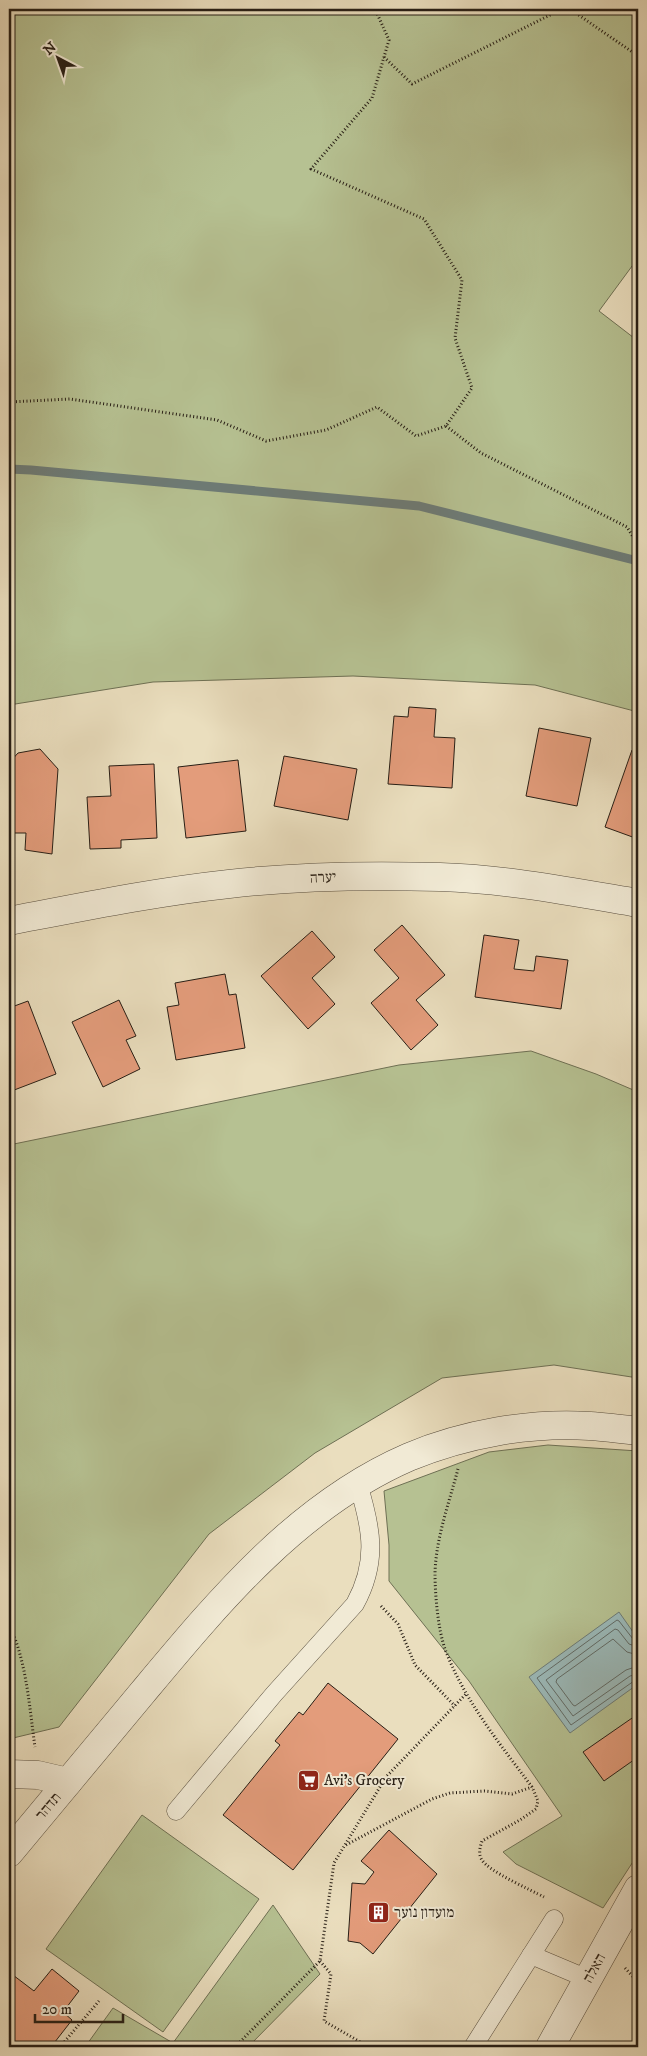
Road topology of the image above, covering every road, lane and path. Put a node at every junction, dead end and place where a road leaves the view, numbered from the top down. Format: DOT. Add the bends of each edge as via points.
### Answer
graph roads {
  1 [pos="375,9"];
  2 [pos="562,9"];
  3 [pos="570,9"];
  4 [pos="638,56"];
  5 [pos="384,58"];
  6 [pos="9,402"];
  7 [pos="446,426"];
  8 [pos="638,545"];
  9 [pos="638,903"];
  10 [pos="9,921"];
  11 [pos="638,1431"];
  12 [pos="467,1438"];
  13 [pos="358,1484"];
  14 [pos="363,1589"];
  15 [pos="9,1624"];
  16 [pos="466,1694"];
  17 [pos="455,1706"];
  18 [pos="9,1774"];
  19 [pos="38,1775"];
  20 [pos="68,1782"];
  21 [pos="532,1787"];
  22 [pos="176,1811"];
  23 [pos="345,1845"];
  24 [pos="9,1853"];
  25 [pos="638,1889"];
  26 [pos="547,1899"];
  27 [pos="554,1919"];
  28 [pos="531,1955"];
  29 [pos="320,1961"];
  30 [pos="588,1979"];
  31 [pos="99,2000"];
  32 [pos="60,2047"];
  33 [pos="235,2047"];
  34 [pos="369,2047"];
  35 [pos="473,2047"];
  36 [pos="550,2047"];
  1 -- 5 [label="path" via="389,40"];
  2 -- 5 [label="path" via="412,84"];
  3 -- 4 [label="path"];
  5 -- 7 [label="path" via="372,98 311,169 424,219 462,280 455,338 472,388"];
  6 -- 7 [label="path" via="70,399 218,420 266,440 326,430 377,407 416,436"];
  7 -- 8 [label="path" via="481,453 628,527"];
  9 -- 10 [label="street, יערה" via="542,887 441,877 338,876 229,884 114,900"];
  11 -- 12 [label="street, תדהר" via="589,1426 527,1427"];
  12 -- 13 [label="street, תדהר" via="409,1457"];
  12 -- 16 [label="path" via="440,1536 435,1574 444,1648"];
  13 -- 14 [label="lane" via="371,1540 370,1565"];
  13 -- 20 [label="street, תדהר" via="297,1527 241,1578"];
  14 -- 17 [label="path" via="398,1624 415,1665"];
  14 -- 22 [label="lane" via="355,1604"];
  15 -- 19 [label="path" via="26,1676"];
  16 -- 17 [label="path"];
  16 -- 21 [label="path"];
  17 -- 23 [label="path" via="386,1777"];
  18 -- 19 [label="street"];
  19 -- 20 [label="street"];
  20 -- 24 [label="street, תדהר"];
  21 -- 23 [label="path" via="512,1794 484,1791 450,1793 432,1799"];
  21 -- 26 [label="path" via="538,1801 536,1809 482,1841 479,1850 481,1860 489,1867"];
  23 -- 29 [label="path" via="334,1863"];
  25 -- 30 [label="street, האלה"];
  27 -- 28 [label="lane"];
  28 -- 30 [label="lane"];
  28 -- 35 [label="lane"];
  29 -- 33 [label="path"];
  29 -- 34 [label="path" via="331,1974 324,2021"];
  30 -- 36 [label="street, האלה"];
  31 -- 32 [label="path"];
}
